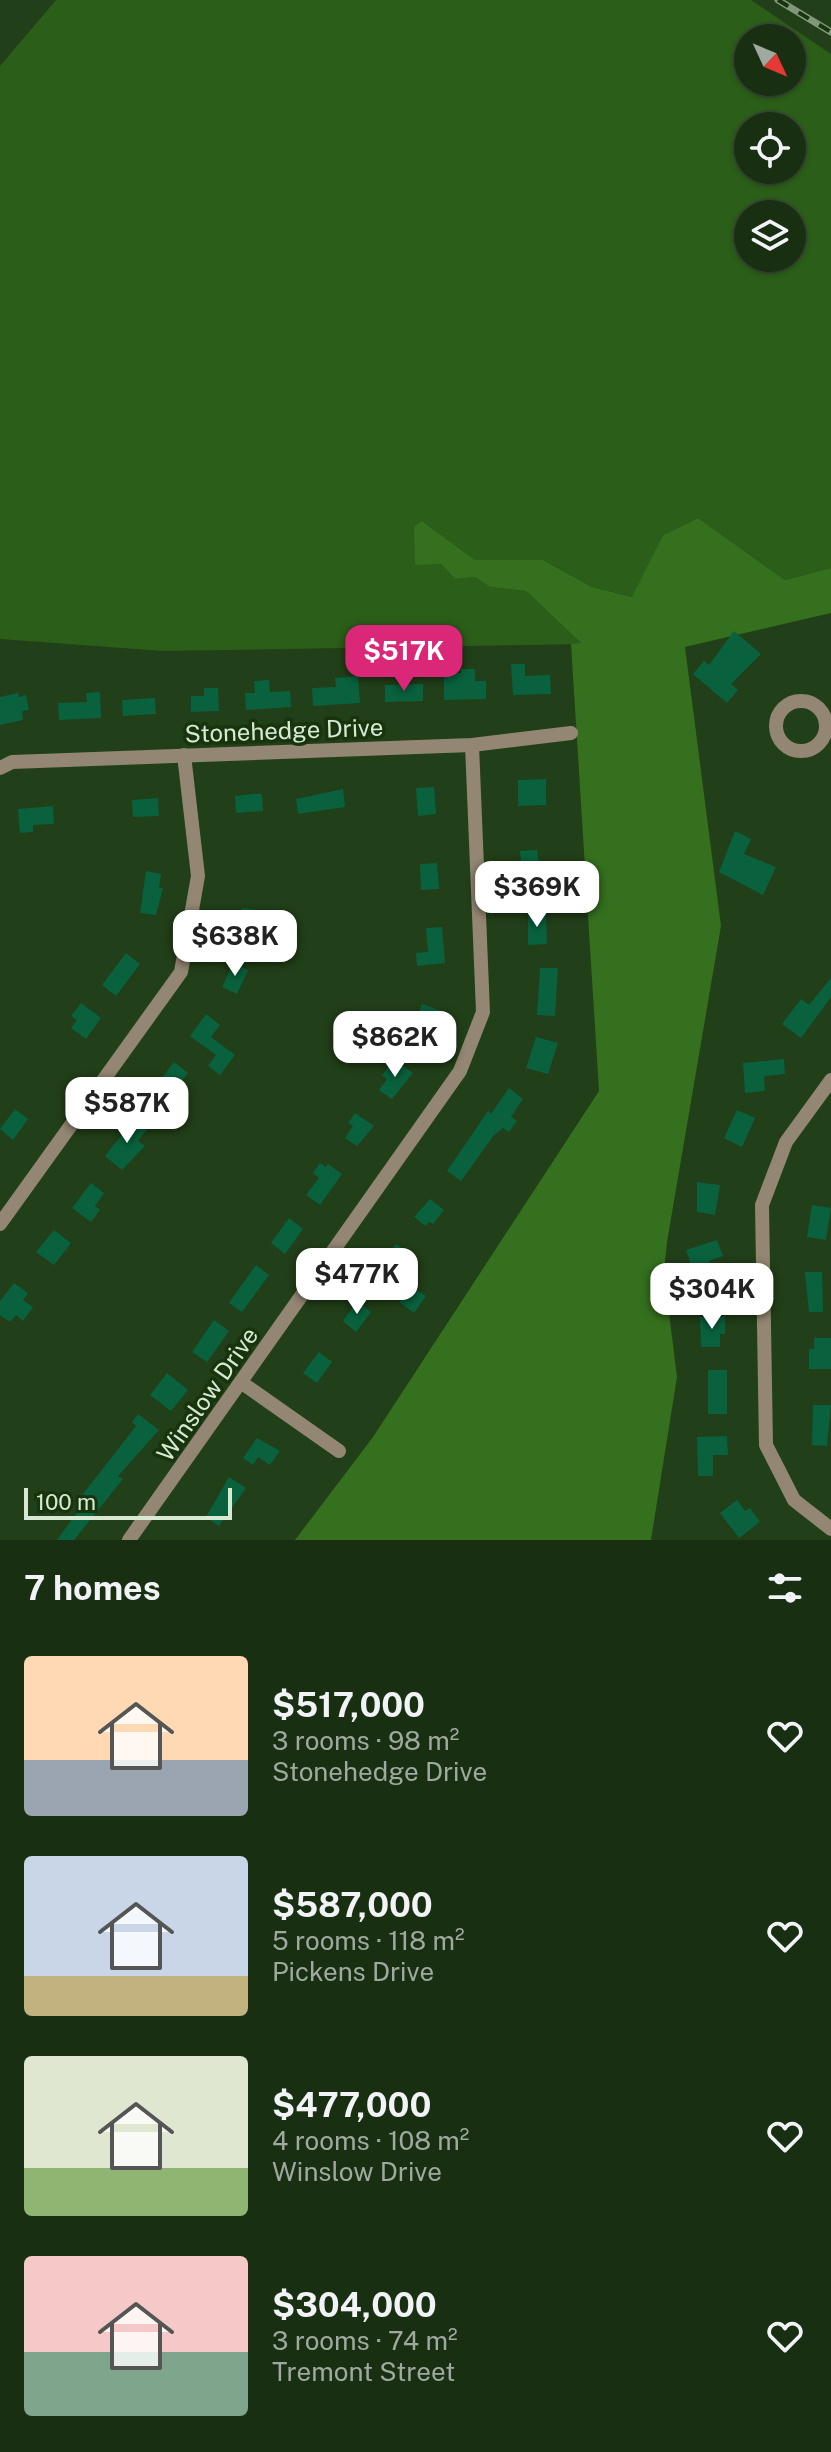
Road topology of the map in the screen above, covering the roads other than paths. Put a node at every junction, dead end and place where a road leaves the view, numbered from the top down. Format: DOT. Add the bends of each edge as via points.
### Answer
graph roads {
  1 [pos="571,733"];
  2 [pos="472,745"];
  3 [pos="184,755"];
  4 [pos="0,768"];
  5 [pos="831,1080"];
  6 [pos="0,1224"];
  7 [pos="242,1383"];
  8 [pos="339,1451"];
  9 [pos="831,1529"];
  10 [pos="129,1540"];
  1 -- 2 [label="street, Stonehedge Drive"];
  2 -- 3 [label="street, Stonehedge Drive"];
  2 -- 7 [label="street, Winslow Drive" via="483,1012 460,1071"];
  3 -- 4 [label="street, Stonehedge Drive" via="12,762"];
  3 -- 6 [label="street" via="198,876 181,972"];
  5 -- 9 [label="street" via="786,1142 762,1205 766,1445 794,1500"];
  7 -- 8 [label="street"];
  7 -- 10 [label="street, Winslow Drive"];
}
